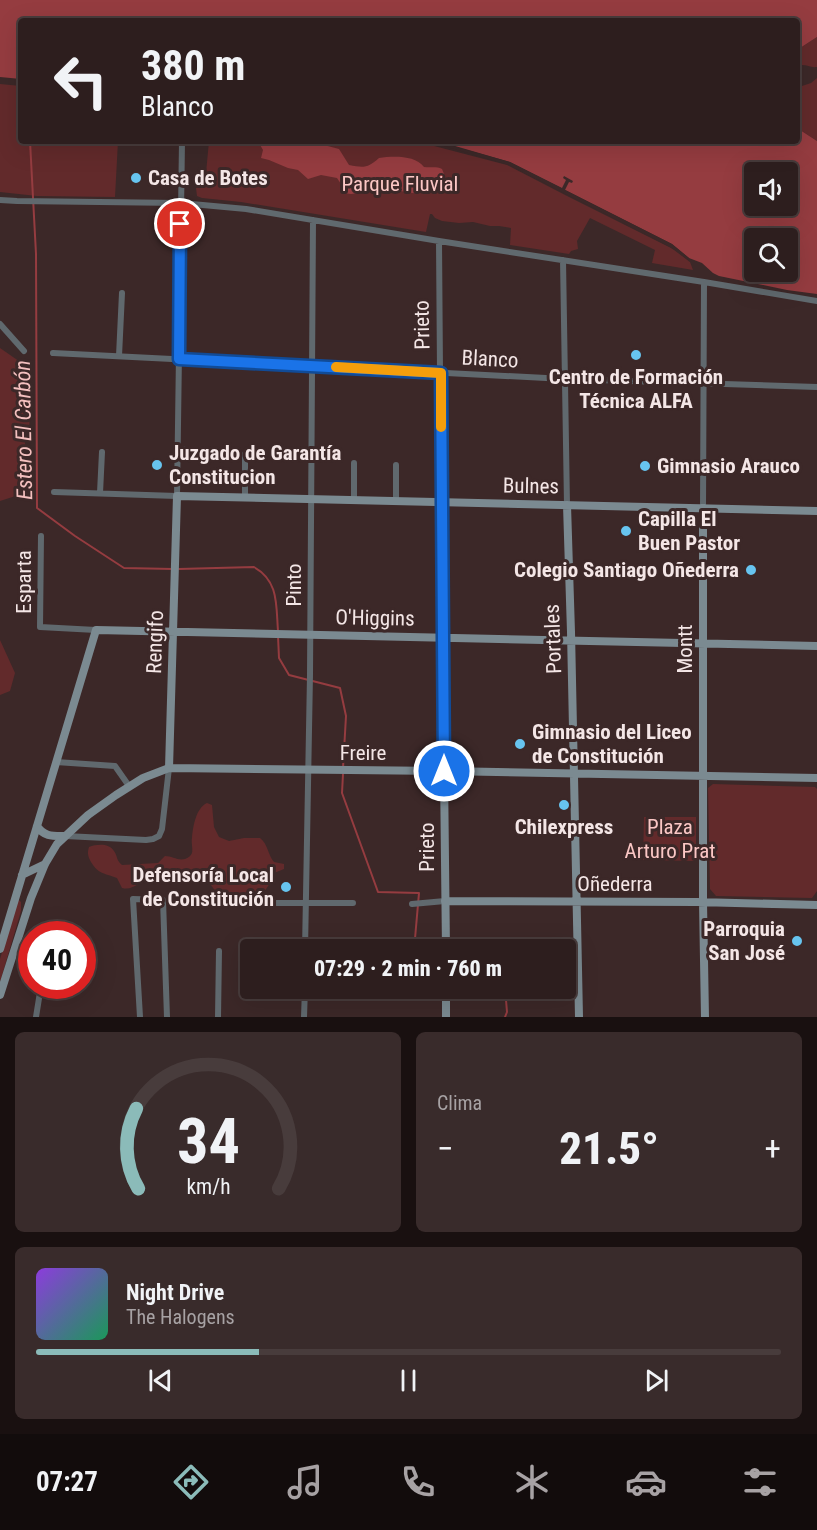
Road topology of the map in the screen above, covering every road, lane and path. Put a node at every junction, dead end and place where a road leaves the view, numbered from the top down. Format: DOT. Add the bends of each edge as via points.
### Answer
graph roads {
  1 [pos="182,144"];
  2 [pos="0,200"];
  3 [pos="181,203"];
  4 [pos="313,220"];
  5 [pos="439,241"];
  6 [pos="563,260"];
  7 [pos="704,282"];
  8 [pos="122,293"];
  9 [pos="817,301"];
  10 [pos="0,324"];
  11 [pos="24,351"];
  12 [pos="53,353"];
  13 [pos="119,356"];
  14 [pos="179,359"];
  15 [pos="312,366"];
  16 [pos="441,373"];
  17 [pos="565,379"];
  18 [pos="702,384"];
  19 [pos="817,387"];
  20 [pos="178,449"];
  21 [pos="202,450"];
  22 [pos="102,452"];
  23 [pos="245,454"];
  24 [pos="354,463"];
  25 [pos="396,465"];
  26 [pos="54,492"];
  27 [pos="100,494"];
  28 [pos="177,496"];
  29 [pos="245,497"];
  30 [pos="311,499"];
  31 [pos="354,500"];
  32 [pos="396,501"];
  33 [pos="441,502"];
  34 [pos="567,505"];
  35 [pos="703,508"];
  36 [pos="817,511"];
  37 [pos="41,536"];
  38 [pos="40,627"];
  39 [pos="96,630"];
  40 [pos="173,631"];
  41 [pos="310,635"];
  42 [pos="443,638"];
  43 [pos="571,641"];
  44 [pos="703,644"];
  45 [pos="817,646"];
  46 [pos="56,762"];
  47 [pos="168,768"];
  48 [pos="309,770"];
  49 [pos="444,771"];
  50 [pos="574,773"];
  51 [pos="703,776"];
  52 [pos="817,778"];
  53 [pos="129,786"];
  54 [pos="37,825"];
  55 [pos="65,836"];
  56 [pos="45,864"];
  57 [pos="22,875"];
  58 [pos="17,891"];
  59 [pos="445,901"];
  60 [pos="577,902"];
  61 [pos="703,902"];
  62 [pos="268,903"];
  63 [pos="306,903"];
  64 [pos="353,903"];
  65 [pos="412,904"];
  66 [pos="817,905"];
  67 [pos="27,911"];
  68 [pos="305,939"];
  69 [pos="446,939"];
  70 [pos="16,946"];
  71 [pos="0,949"];
  72 [pos="219,951"];
  73 [pos="0,995"];
  74 [pos="39,999"];
  75 [pos="304,999"];
  76 [pos="446,999"];
  77 [pos="36,1017"];
  78 [pos="140,1017"];
  79 [pos="167,1017"];
  80 [pos="218,1017"];
  81 [pos="304,1017"];
  82 [pos="447,1017"];
  83 [pos="579,1017"];
  84 [pos="705,1017"];
  1 -- 3 [label="street, Rengifo"];
  2 -- 3 [label="street"];
  3 -- 4 [label="street"];
  3 -- 14 [label="street, Rengifo"];
  4 -- 5 [label="street"];
  4 -- 15 [label="street, Pinto"];
  5 -- 6 [label="street"];
  5 -- 16 [label="street, Prieto"];
  6 -- 7 [label="street"];
  6 -- 17 [label="street, Portales"];
  7 -- 9 [label="street"];
  7 -- 18 [label="street, Montt"];
  8 -- 13 [label="street"];
  10 -- 11 [label="street"];
  12 -- 13 [label="street, Blanco"];
  13 -- 14 [label="street, Blanco"];
  14 -- 15 [label="street, Blanco"];
  14 -- 20 [label="street, Rengifo"];
  15 -- 16 [label="street, Blanco"];
  15 -- 30 [label="street, Pinto"];
  16 -- 17 [label="street, Blanco"];
  16 -- 33 [label="street, Prieto"];
  17 -- 18 [label="street, Blanco"];
  17 -- 34 [label="street, Portales"];
  18 -- 19 [label="street, Blanco"];
  18 -- 35 [label="street, Montt"];
  20 -- 21 [label="street"];
  20 -- 28 [label="street, Rengifo"];
  22 -- 27 [label="street"];
  23 -- 29 [label="street"];
  24 -- 31 [label="street"];
  25 -- 32 [label="street"];
  26 -- 27 [label="street, Bulnes"];
  27 -- 28 [label="street, Bulnes"];
  28 -- 29 [label="street, Bulnes"];
  28 -- 40 [label="street, Rengifo"];
  29 -- 30 [label="street, Bulnes"];
  30 -- 31 [label="street, Bulnes"];
  30 -- 41 [label="street, Pinto"];
  31 -- 32 [label="street, Bulnes"];
  32 -- 33 [label="street, Bulnes"];
  33 -- 34 [label="street, Bulnes"];
  33 -- 42 [label="street, Prieto"];
  34 -- 35 [label="street, Bulnes"];
  34 -- 43 [label="street, Portales"];
  35 -- 36 [label="street, Bulnes"];
  35 -- 44 [label="street, Montt"];
  37 -- 38 [label="street, Esparta"];
  38 -- 39 [label="street, O'Higgins"];
  39 -- 40 [label="street, O'Higgins"];
  39 -- 46 [label="street"];
  40 -- 41 [label="street, O'Higgins"];
  40 -- 47 [label="street, Rengifo"];
  41 -- 42 [label="street, O'Higgins"];
  41 -- 48 [label="street, Pinto"];
  42 -- 43 [label="street, O'Higgins"];
  42 -- 49 [label="street, Prieto"];
  43 -- 44 [label="street, O'Higgins"];
  43 -- 50 [label="street, Portales"];
  44 -- 45 [label="street, O'Higgins"];
  44 -- 51 [label="street, Montt"];
  46 -- 53 [label="street" via="115,766"];
  46 -- 54 [label="street"];
  47 -- 48 [label="street, Freire"];
  47 -- 53 [label="street, Freire"];
  47 -- 55 [label="street, Rengifo" via="159,836 146,840"];
  48 -- 49 [label="street, Freire"];
  48 -- 63 [label="street, Pinto"];
  49 -- 50 [label="street, Freire"];
  49 -- 59 [label="street, Prieto"];
  50 -- 51 [label="street, Freire"];
  50 -- 60 [label="street, Portales"];
  51 -- 52 [label="street, Freire"];
  51 -- 61 [label="street, Montt"];
  53 -- 55 [label="street, Freire" via="88,814"];
  54 -- 55 [label="street" via="47,836"];
  54 -- 57 [label="street"];
  55 -- 56 [label="street, Freire"];
  56 -- 57 [label="street"];
  56 -- 67 [label="street, Freire"];
  57 -- 58 [label="street"];
  58 -- 67 [label="street"];
  58 -- 71 [label="street"];
  59 -- 60 [label="street, Oñederra"];
  59 -- 65 [label="street, Oñederra"];
  59 -- 69 [label="street, Prieto"];
  60 -- 61 [label="street, Oñederra"];
  60 -- 83 [label="street, Portales"];
  61 -- 66 [label="street, Oñederra"];
  61 -- 84 [label="street, Montt"];
  62 -- 63 [label="street"];
  63 -- 64 [label="street"];
  63 -- 68 [label="street, Pinto"];
  67 -- 70 [label="street, Freire"];
  70 -- 73 [label="street, Freire"];
  72 -- 80 [label="street"];
  74 -- 77 [label="street"];
  75 -- 81 [label="street"];
  76 -- 82 [label="street"];
  78 -- 79 [label="street" via="134,899 163,900"];
}
